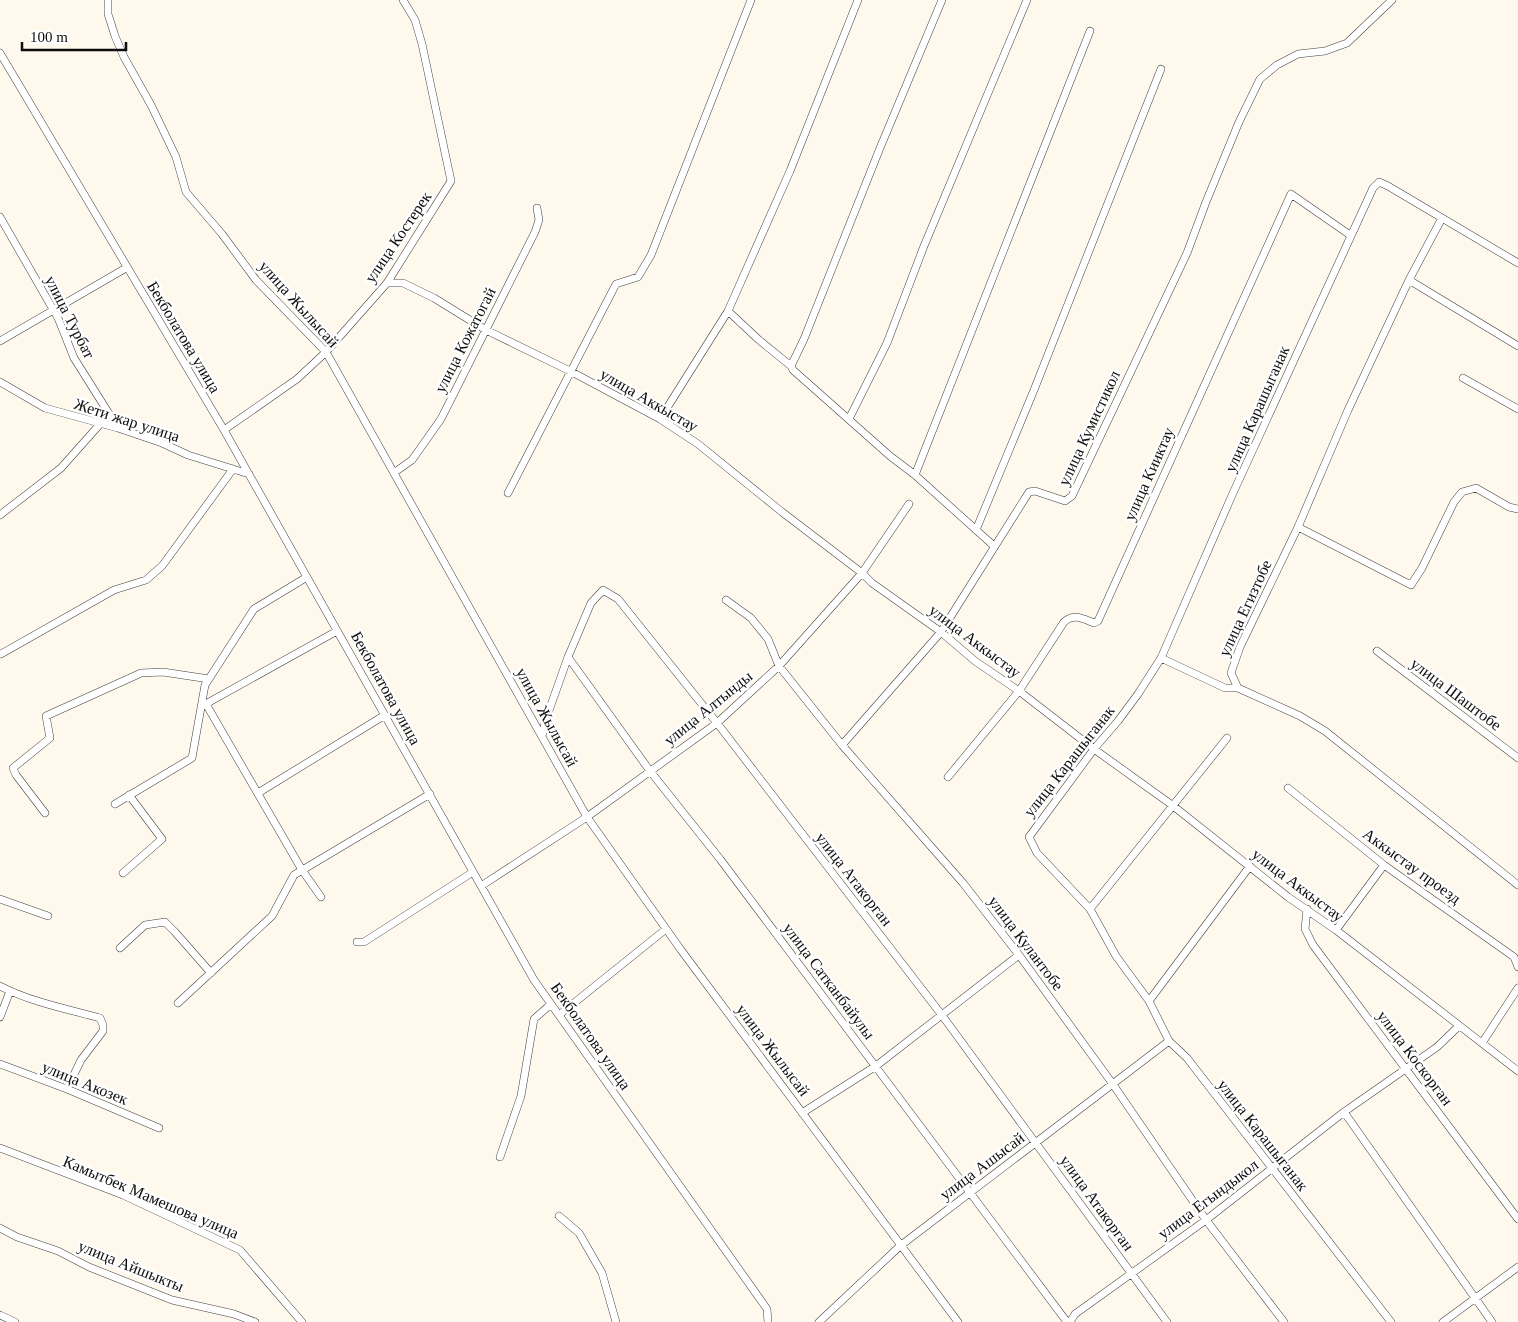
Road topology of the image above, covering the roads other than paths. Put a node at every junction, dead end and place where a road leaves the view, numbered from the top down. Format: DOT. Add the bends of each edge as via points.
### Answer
graph roads {
  1 [pos="108,0"];
  2 [pos="403,0"];
  3 [pos="751,0"];
  4 [pos="858,0"];
  5 [pos="942,0"];
  6 [pos="1027,0"];
  7 [pos="1392,0"];
  8 [pos="1090,31"];
  9 [pos="0,53"];
  10 [pos="1161,69"];
  11 [pos="537,208"];
  12 [pos="0,217"];
  13 [pos="1442,218"];
  14 [pos="1350,235"];
  15 [pos="1518,263"];
  16 [pos="126,268"];
  17 [pos="1409,280"];
  18 [pos="387,283"];
  19 [pos="53,310"];
  20 [pos="728,311"];
  21 [pos="486,330"];
  22 [pos="0,341"];
  23 [pos="1518,346"];
  24 [pos="326,352"];
  25 [pos="791,366"];
  26 [pos="570,371"];
  27 [pos="1463,378"];
  28 [pos="0,382"];
  29 [pos="1518,409"];
  30 [pos="660,419"];
  31 [pos="849,419"];
  32 [pos="100,423"];
  33 [pos="118,428"];
  34 [pos="224,430"];
  35 [pos="234,469"];
  36 [pos="395,472"];
  37 [pos="249,474"];
  38 [pos="915,474"];
  39 [pos="508,493"];
  40 [pos="908,504"];
  41 [pos="1518,509"];
  42 [pos="0,515"];
  43 [pos="1298,528"];
  44 [pos="976,530"];
  45 [pos="994,546"];
  46 [pos="862,573"];
  47 [pos="307,577"];
  48 [pos="726,600"];
  49 [pos="337,630"];
  50 [pos="940,632"];
  51 [pos="1377,651"];
  52 [pos="1,654"];
  53 [pos="568,657"];
  54 [pos="1160,658"];
  55 [pos="780,666"];
  56 [pos="209,679"];
  57 [pos="1238,688"];
  58 [pos="1019,691"];
  59 [pos="204,706"];
  60 [pos="385,715"];
  61 [pos="717,723"];
  62 [pos="542,736"];
  63 [pos="1227,738"];
  64 [pos="842,745"];
  65 [pos="1094,749"];
  66 [pos="1518,758"];
  67 [pos="650,771"];
  68 [pos="948,777"];
  69 [pos="1288,788"];
  70 [pos="258,793"];
  71 [pos="430,794"];
  72 [pos="129,795"];
  73 [pos="115,804"];
  74 [pos="1172,805"];
  75 [pos="45,813"];
  76 [pos="588,817"];
  77 [pos="1384,865"];
  78 [pos="1250,866"];
  79 [pos="302,870"];
  80 [pos="473,872"];
  81 [pos="124,873"];
  82 [pos="1518,885"];
  83 [pos="481,886"];
  84 [pos="321,898"];
  85 [pos="0,899"];
  86 [pos="1307,908"];
  87 [pos="1090,909"];
  88 [pos="48,916"];
  89 [pos="666,929"];
  90 [pos="1336,930"];
  91 [pos="357,942"];
  92 [pos="120,948"];
  93 [pos="1019,955"];
  94 [pos="1518,968"];
  95 [pos="211,973"];
  96 [pos="0,986"];
  97 [pos="1518,988"];
  98 [pos="10,991"];
  99 [pos="1149,1001"];
  100 [pos="178,1003"];
  101 [pos="551,1004"];
  102 [pos="941,1014"];
  103 [pos="559,1015"];
  104 [pos="0,1017"];
  105 [pos="1460,1026"];
  106 [pos="1168,1041"];
  107 [pos="1482,1043"];
  108 [pos="0,1064"];
  109 [pos="876,1066"];
  110 [pos="1407,1069"];
  111 [pos="1518,1071"];
  112 [pos="1112,1083"];
  113 [pos="67,1089"];
  114 [pos="1344,1112"];
  115 [pos="802,1113"];
  116 [pos="159,1128"];
  117 [pos="1036,1142"];
  118 [pos="0,1148"];
  119 [pos="500,1157"];
  120 [pos="1271,1169"];
  121 [pos="970,1192"];
  122 [pos="559,1216"];
  123 [pos="1518,1218"];
  124 [pos="1206,1220"];
  125 [pos="0,1228"];
  126 [pos="900,1246"];
  127 [pos="1518,1267"];
  128 [pos="1131,1274"];
  129 [pos="1475,1298"];
  130 [pos="0,1315"];
  131 [pos="15,1322"];
  132 [pos="255,1322"];
  133 [pos="302,1322"];
  134 [pos="616,1322"];
  135 [pos="768,1322"];
  136 [pos="819,1322"];
  137 [pos="958,1322"];
  138 [pos="1069,1322"];
  139 [pos="1167,1322"];
  140 [pos="1284,1322"];
  141 [pos="1391,1322"];
  142 [pos="1443,1322"];
  143 [pos="1492,1322"];
  1 -- 24 [label="street, улица Жылысай" via="108,14 115,36 176,157 186,192 256,280"];
  2 -- 18 [label="street, улица Костерек" via="415,20 422,44 451,181"];
  3 -- 26 [label="street" via="651,255 638,277 616,284"];
  4 -- 20 [label="street" via="790,171"];
  5 -- 25 [label="street"];
  6 -- 31 [label="street" via="887,343"];
  7 -- 45 [label="street, улица Кумистикол" via="1347,43 1325,51 1298,54 1260,79 1239,122 1187,253 1072,496 1065,501 1036,491 1029,492"];
  8 -- 38 [label="street"];
  9 -- 16 [label="street, Бекболатова улица"];
  10 -- 44 [label="street"];
  11 -- 21 [label="street, улица Кожатогай" via="536,232"];
  12 -- 19 [label="street, улица Турбат"];
  13 -- 14 [label="street, улица Карашыганак" via="1379,182"];
  13 -- 15 [label="street"];
  13 -- 17 [label="street, улица Егизтобе"];
  14 -- 54 [label="street, улица Карашыганак"];
  14 -- 58 [label="street, улица Кииктау" via="1291,194 1098,621 1094,623 1070,617 1064,622"];
  16 -- 19 [label="street"];
  16 -- 34 [label="street, Бекболатова улица"];
  17 -- 23 [label="street"];
  17 -- 43 [label="street, улица Егизтобе" via="1348,410"];
  18 -- 21 [label="street, улица Аккыстау" via="403,283"];
  18 -- 24 [label="street, улица Костерек"];
  19 -- 22 [label="street"];
  19 -- 33 [label="street, улица Турбат" via="74,358"];
  20 -- 25 [label="street"];
  20 -- 30 [label="street"];
  21 -- 26 [label="street, улица Аккыстау"];
  21 -- 36 [label="street, улица Кожатогай" via="441,419 412,460"];
  24 -- 34 [label="street, улица Костерек" via="297,379"];
  24 -- 36 [label="street, улица Жылысай"];
  25 -- 31 [label="street"];
  26 -- 30 [label="street, улица Аккыстау"];
  26 -- 39 [label="street"];
  27 -- 29 [label="street"];
  28 -- 32 [label="street, Жети жар улица" via="45,408"];
  30 -- 46 [label="street, улица Аккыстау" via="698,444"];
  31 -- 38 [label="street"];
  32 -- 33 [label="street, Жети жар улица"];
  32 -- 42 [label="street" via="61,468"];
  33 -- 35 [label="street, Жети жар улица"];
  34 -- 37 [label="street, Бекболатова улица"];
  35 -- 37 [label="street, Жети жар улица"];
  35 -- 52 [label="street" via="162,566 146,580 114,590"];
  36 -- 62 [label="street, улица Жылысай"];
  37 -- 47 [label="street, Бекболатова улица"];
  38 -- 44 [label="street"];
  40 -- 46 [label="street, улица Алтынды"];
  41 -- 43 [label="street" via="1508,507 1476,488 1462,492 1411,585"];
  43 -- 57 [label="street, улица Егизтобе" via="1232,665 1230,673"];
  44 -- 45 [label="street"];
  45 -- 50 [label="street, улица Кумистикол"];
  46 -- 50 [label="street, улица Аккыстау"];
  46 -- 55 [label="street, улица Алтынды"];
  47 -- 49 [label="street, Бекболатова улица"];
  47 -- 56 [label="street" via="254,609"];
  48 -- 55 [label="street, улица Кулантобе" via="752,618 768,640"];
  49 -- 59 [label="street"];
  49 -- 60 [label="street, Бекболатова улица"];
  50 -- 58 [label="street, улица Аккыстау"];
  50 -- 64 [label="street, улица Кумистикол"];
  51 -- 66 [label="street, улица Шаштобе"];
  53 -- 61 [label="street, улица Атакорган" via="591,602 603,590 618,599"];
  53 -- 62 [label="street, улица Атакорган"];
  53 -- 67 [label="street, улица Сатканбайулы"];
  54 -- 57 [label="street" via="1225,688"];
  54 -- 65 [label="street, улица Карашыганак" via="1138,694"];
  55 -- 61 [label="street, улица Алтынды"];
  55 -- 64 [label="street, улица Кулантобе"];
  56 -- 59 [label="street" via="205,685"];
  56 -- 75 [label="street" via="163,672 142,673 46,716 50,738 13,768"];
  57 -- 82 [label="street" via="1325,731"];
  58 -- 65 [label="street, улица Аккыстау"];
  58 -- 68 [label="street, улица Кииктау"];
  59 -- 70 [label="street"];
  59 -- 72 [label="street" via="192,758"];
  60 -- 70 [label="street"];
  60 -- 71 [label="street, Бекболатова улица"];
  61 -- 67 [label="street, улица Алтынды"];
  61 -- 102 [label="street, улица Атакорган"];
  62 -- 76 [label="street, улица Жылысай"];
  63 -- 74 [label="street"];
  64 -- 93 [label="street, улица Кулантобе" via="963,883"];
  65 -- 74 [label="street, улица Аккыстау"];
  65 -- 87 [label="street, улица Карашыганак" via="1029,837 1037,852"];
  67 -- 76 [label="street, улица Алтынды"];
  67 -- 109 [label="street, улица Сатканбайулы"];
  69 -- 77 [label="street, Аккыстау проезд"];
  70 -- 79 [label="street"];
  71 -- 79 [label="street"];
  71 -- 80 [label="street, Бекболатова улица"];
  72 -- 73 [label="street"];
  72 -- 81 [label="street" via="162,839"];
  74 -- 78 [label="street, улица Аккыстау"];
  74 -- 87 [label="street"];
  76 -- 83 [label="street, улица Алтынды"];
  76 -- 89 [label="street, улица Жылысай"];
  77 -- 90 [label="street"];
  77 -- 94 [label="street, Аккыстау проезд" via="1514,957"];
  78 -- 86 [label="street, улица Аккыстау"];
  78 -- 99 [label="street"];
  79 -- 84 [label="street"];
  79 -- 95 [label="street" via="294,875 272,916"];
  80 -- 83 [label="street, Бекболатова улица"];
  80 -- 91 [label="street" via="364,942"];
  83 -- 101 [label="street, Бекболатова улица"];
  85 -- 88 [label="street"];
  86 -- 90 [label="street, улица Аккыстау"];
  86 -- 110 [label="street, улица Коскорган" via="1306,929 1313,945"];
  87 -- 99 [label="street, улица Карашыганак" via="1116,956"];
  89 -- 103 [label="street"];
  89 -- 115 [label="street, улица Жылысай"];
  90 -- 105 [label="street, улица Аккыстау"];
  92 -- 95 [label="street" via="145,925 165,922"];
  93 -- 102 [label="street"];
  93 -- 112 [label="street, улица Кулантобе"];
  95 -- 100 [label="street"];
  96 -- 98 [label="street"];
  97 -- 107 [label="street"];
  98 -- 104 [label="street"];
  98 -- 113 [label="street" via="100,1018 103,1031 81,1060"];
  99 -- 106 [label="street, улица Карашыганак"];
  101 -- 103 [label="street, Бекболатова улица"];
  101 -- 119 [label="street" via="534,1019 520,1096"];
  102 -- 109 [label="street"];
  102 -- 117 [label="street, улица Атакорган"];
  103 -- 135 [label="street, Бекболатова улица" via="767,1309"];
  105 -- 107 [label="street, улица Аккыстау"];
  105 -- 110 [label="street, улица Егындыкол"];
  106 -- 112 [label="street, улица Ашысай"];
  106 -- 120 [label="street, улица Карашыганак" via="1187,1058"];
  107 -- 111 [label="street, улица Аккыстау"];
  108 -- 113 [label="street, улица Акозек"];
  109 -- 115 [label="street"];
  109 -- 121 [label="street, улица Сатканбайулы"];
  110 -- 114 [label="street, улица Егындыкол"];
  110 -- 123 [label="street, улица Коскорган"];
  112 -- 117 [label="street, улица Ашысай"];
  112 -- 124 [label="street, улица Кулантобе"];
  113 -- 116 [label="street, улица Акозек"];
  114 -- 120 [label="street, улица Егындыкол"];
  114 -- 129 [label="street"];
  115 -- 126 [label="street, улица Жылысай"];
  117 -- 121 [label="street, улица Ашысай"];
  117 -- 128 [label="street, улица Атакорган"];
  118 -- 133 [label="street, Камытбек Мамешова улица" via="123,1196 240,1250"];
  120 -- 124 [label="street, улица Егындыкол"];
  120 -- 141 [label="street, улица Карашыганак"];
  121 -- 126 [label="street, улица Ашысай"];
  121 -- 138 [label="street, улица Сатканбайулы"];
  122 -- 134 [label="street" via="579,1234 602,1273"];
  124 -- 128 [label="street, улица Егындыкол"];
  124 -- 140 [label="street, улица Кулантобе"];
  125 -- 132 [label="street, улица Айшыкты" via="172,1300"];
  126 -- 136 [label="street, улица Ашысай"];
  126 -- 137 [label="street, улица Жылысай"];
  127 -- 129 [label="street"];
  128 -- 138 [label="street, улица Егындыкол" via="1075,1314"];
  128 -- 139 [label="street, улица Атакорган"];
  129 -- 142 [label="street"];
  129 -- 143 [label="street"];
  130 -- 131 [label="street"];
}
